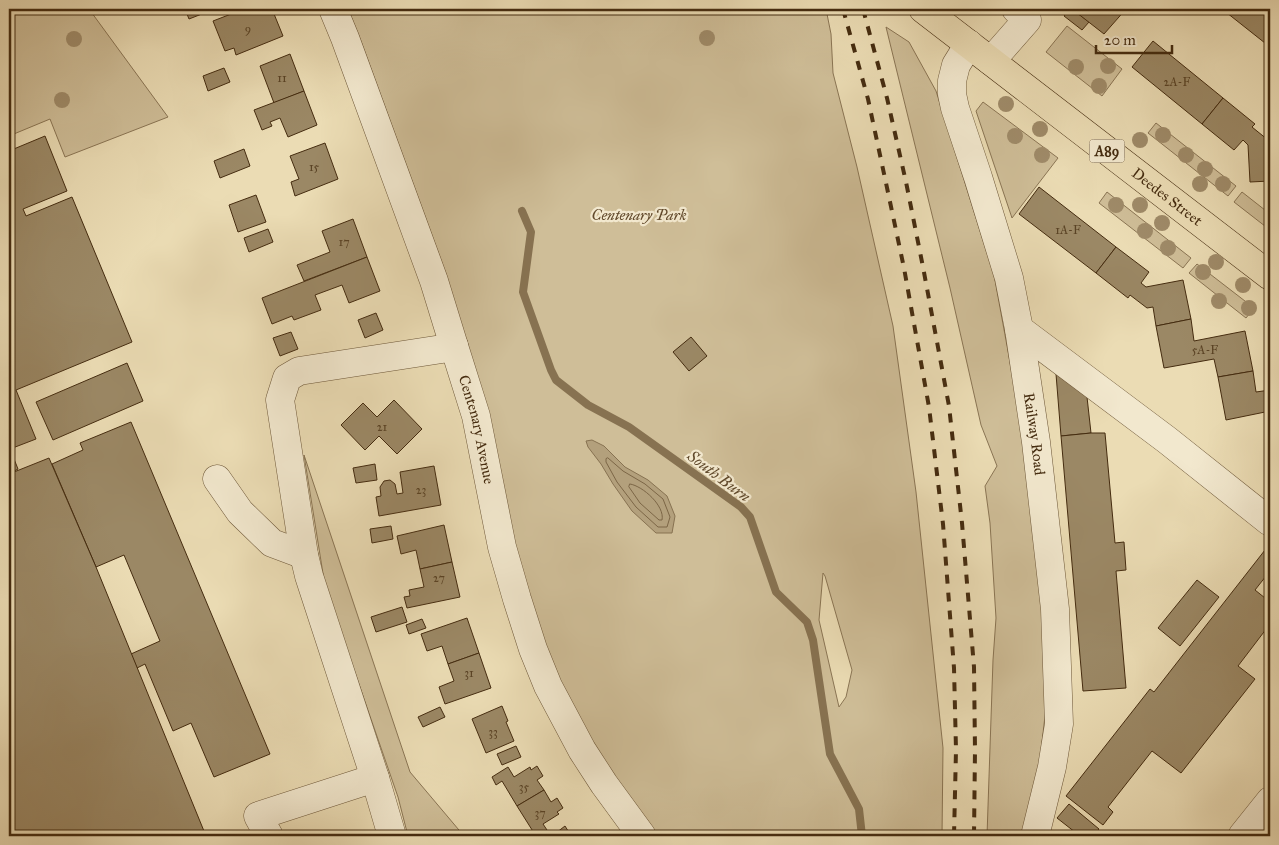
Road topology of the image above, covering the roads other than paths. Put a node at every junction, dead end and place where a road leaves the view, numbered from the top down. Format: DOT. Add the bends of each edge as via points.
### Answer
graph roads {
  1 [pos="333,9"];
  2 [pos="922,9"];
  3 [pos="1027,12"];
  4 [pos="969,44"];
  5 [pos="991,61"];
  6 [pos="1270,276"];
  7 [pos="1019,329"];
  8 [pos="454,346"];
  9 [pos="217,479"];
  10 [pos="1270,522"];
  11 [pos="304,555"];
  12 [pos="375,778"];
  13 [pos="1270,801"];
  14 [pos="268,836"];
  15 [pos="392,836"];
  16 [pos="642,836"];
  17 [pos="1035,836"];
  18 [pos="1242,836"];
  1 -- 8 [label="street, Centenary Avenue" via="434,280"];
  2 -- 4 [label="main road, Deedes Street / A89"];
  3 -- 5 [label="street"];
  4 -- 5 [label="main road, Deedes Street / A89"];
  4 -- 7 [label="street, Railway Road" via="956,65 952,94 1009,278"];
  5 -- 6 [label="main road, Deedes Street / A89"];
  7 -- 10 [label="street"];
  7 -- 17 [label="street, Railway Road" via="1056,619 1058,724 1052,767"];
  8 -- 11 [label="street" via="299,371 287,378 280,400"];
  8 -- 16 [label="street, Centenary Avenue" via="476,416 502,548 533,649 548,686 582,750"];
  9 -- 11 [label="street" via="240,512 272,544"];
  11 -- 12 [label="street" via="308,576"];
  12 -- 14 [label="street" via="258,816"];
  12 -- 15 [label="street"];
  13 -- 18 [label="street"];
}
